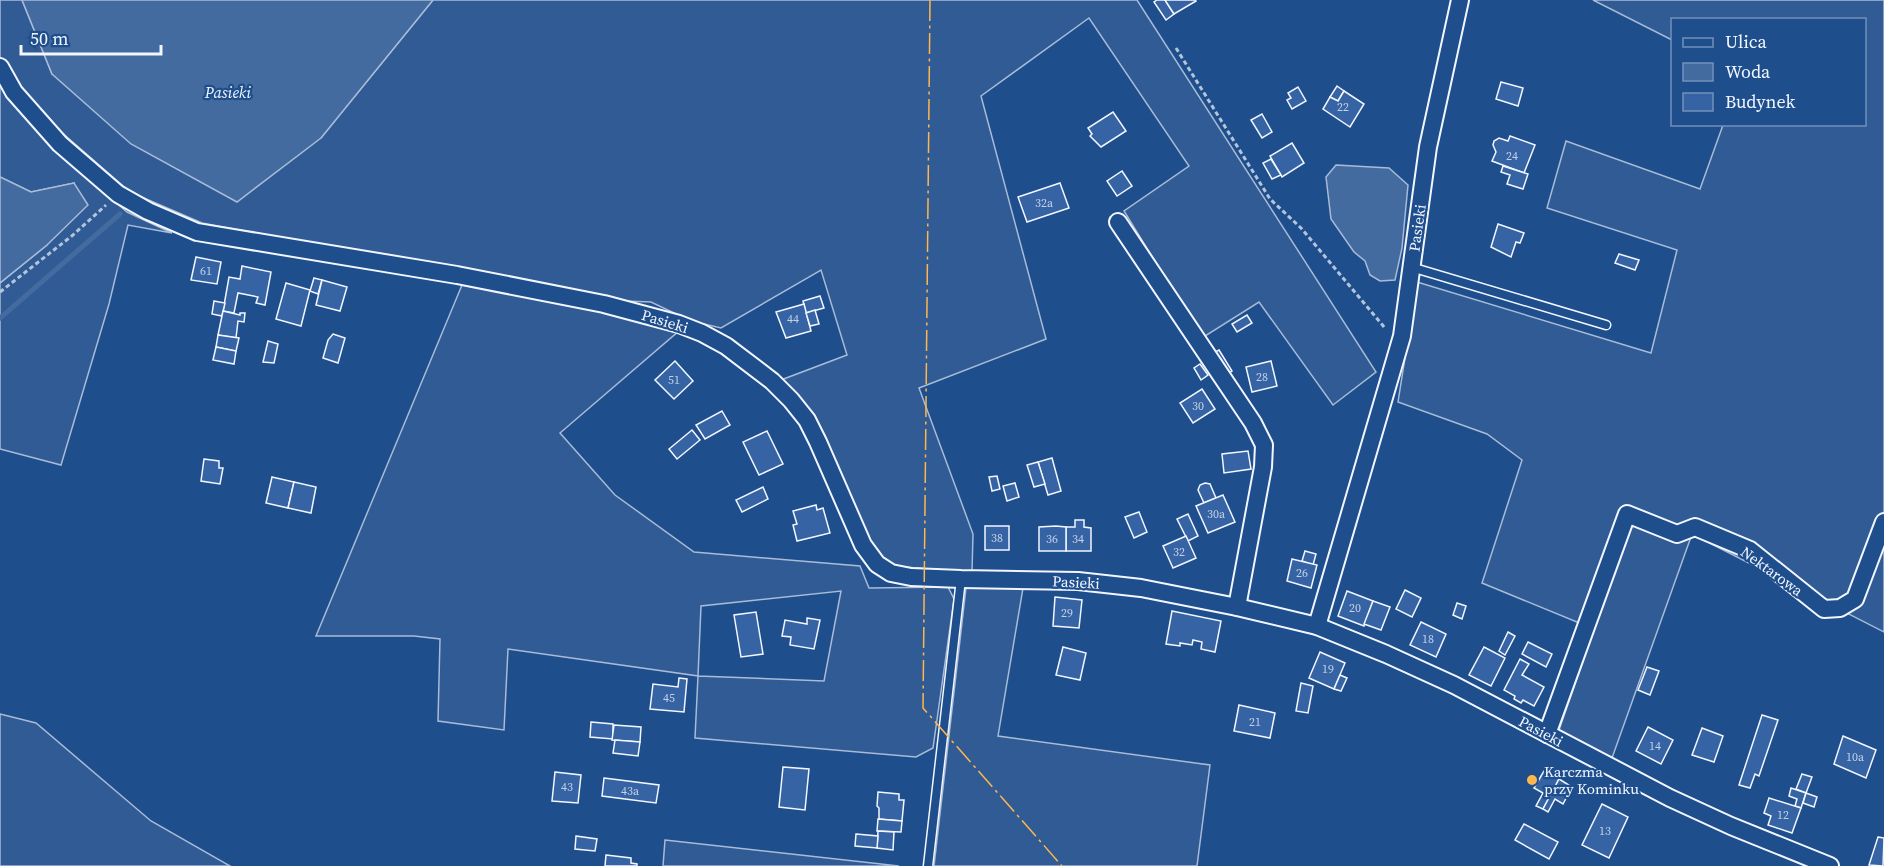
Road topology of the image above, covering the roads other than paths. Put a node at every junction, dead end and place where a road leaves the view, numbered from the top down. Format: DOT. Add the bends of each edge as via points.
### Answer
graph roads {
  1 [pos="1460,0"];
  2 [pos="0,67"];
  3 [pos="1118,222"];
  4 [pos="1411,267"];
  5 [pos="1606,325"];
  6 [pos="1884,522"];
  7 [pos="961,579"];
  8 [pos="1237,607"];
  9 [pos="1317,626"];
  10 [pos="1547,734"];
  11 [pos="928,866"];
  12 [pos="1830,866"];
  1 -- 4 [label="street, Pasieki" via="1428,147"];
  2 -- 7 [label="street, Pasieki" via="14,92 60,144 118,194 196,232 457,275 604,304 702,333 772,381 807,420 863,545 877,564 891,573 911,577"];
  3 -- 8 [label="street" via="1264,445"];
  4 -- 5 [label="lane"];
  4 -- 9 [label="street, Pasieki" via="1400,341"];
  6 -- 10 [label="street, Nektarowa" via="1855,599 1840,608 1824,609 1750,550 1695,527 1677,534 1628,514"];
  7 -- 8 [label="street, Pasieki" via="1078,581 1141,588"];
  7 -- 11 [label="lane"];
  8 -- 9 [label="street, Pasieki"];
  9 -- 10 [label="street, Pasieki" via="1454,685"];
  10 -- 12 [label="street, Pasieki" via="1670,798"];
}
